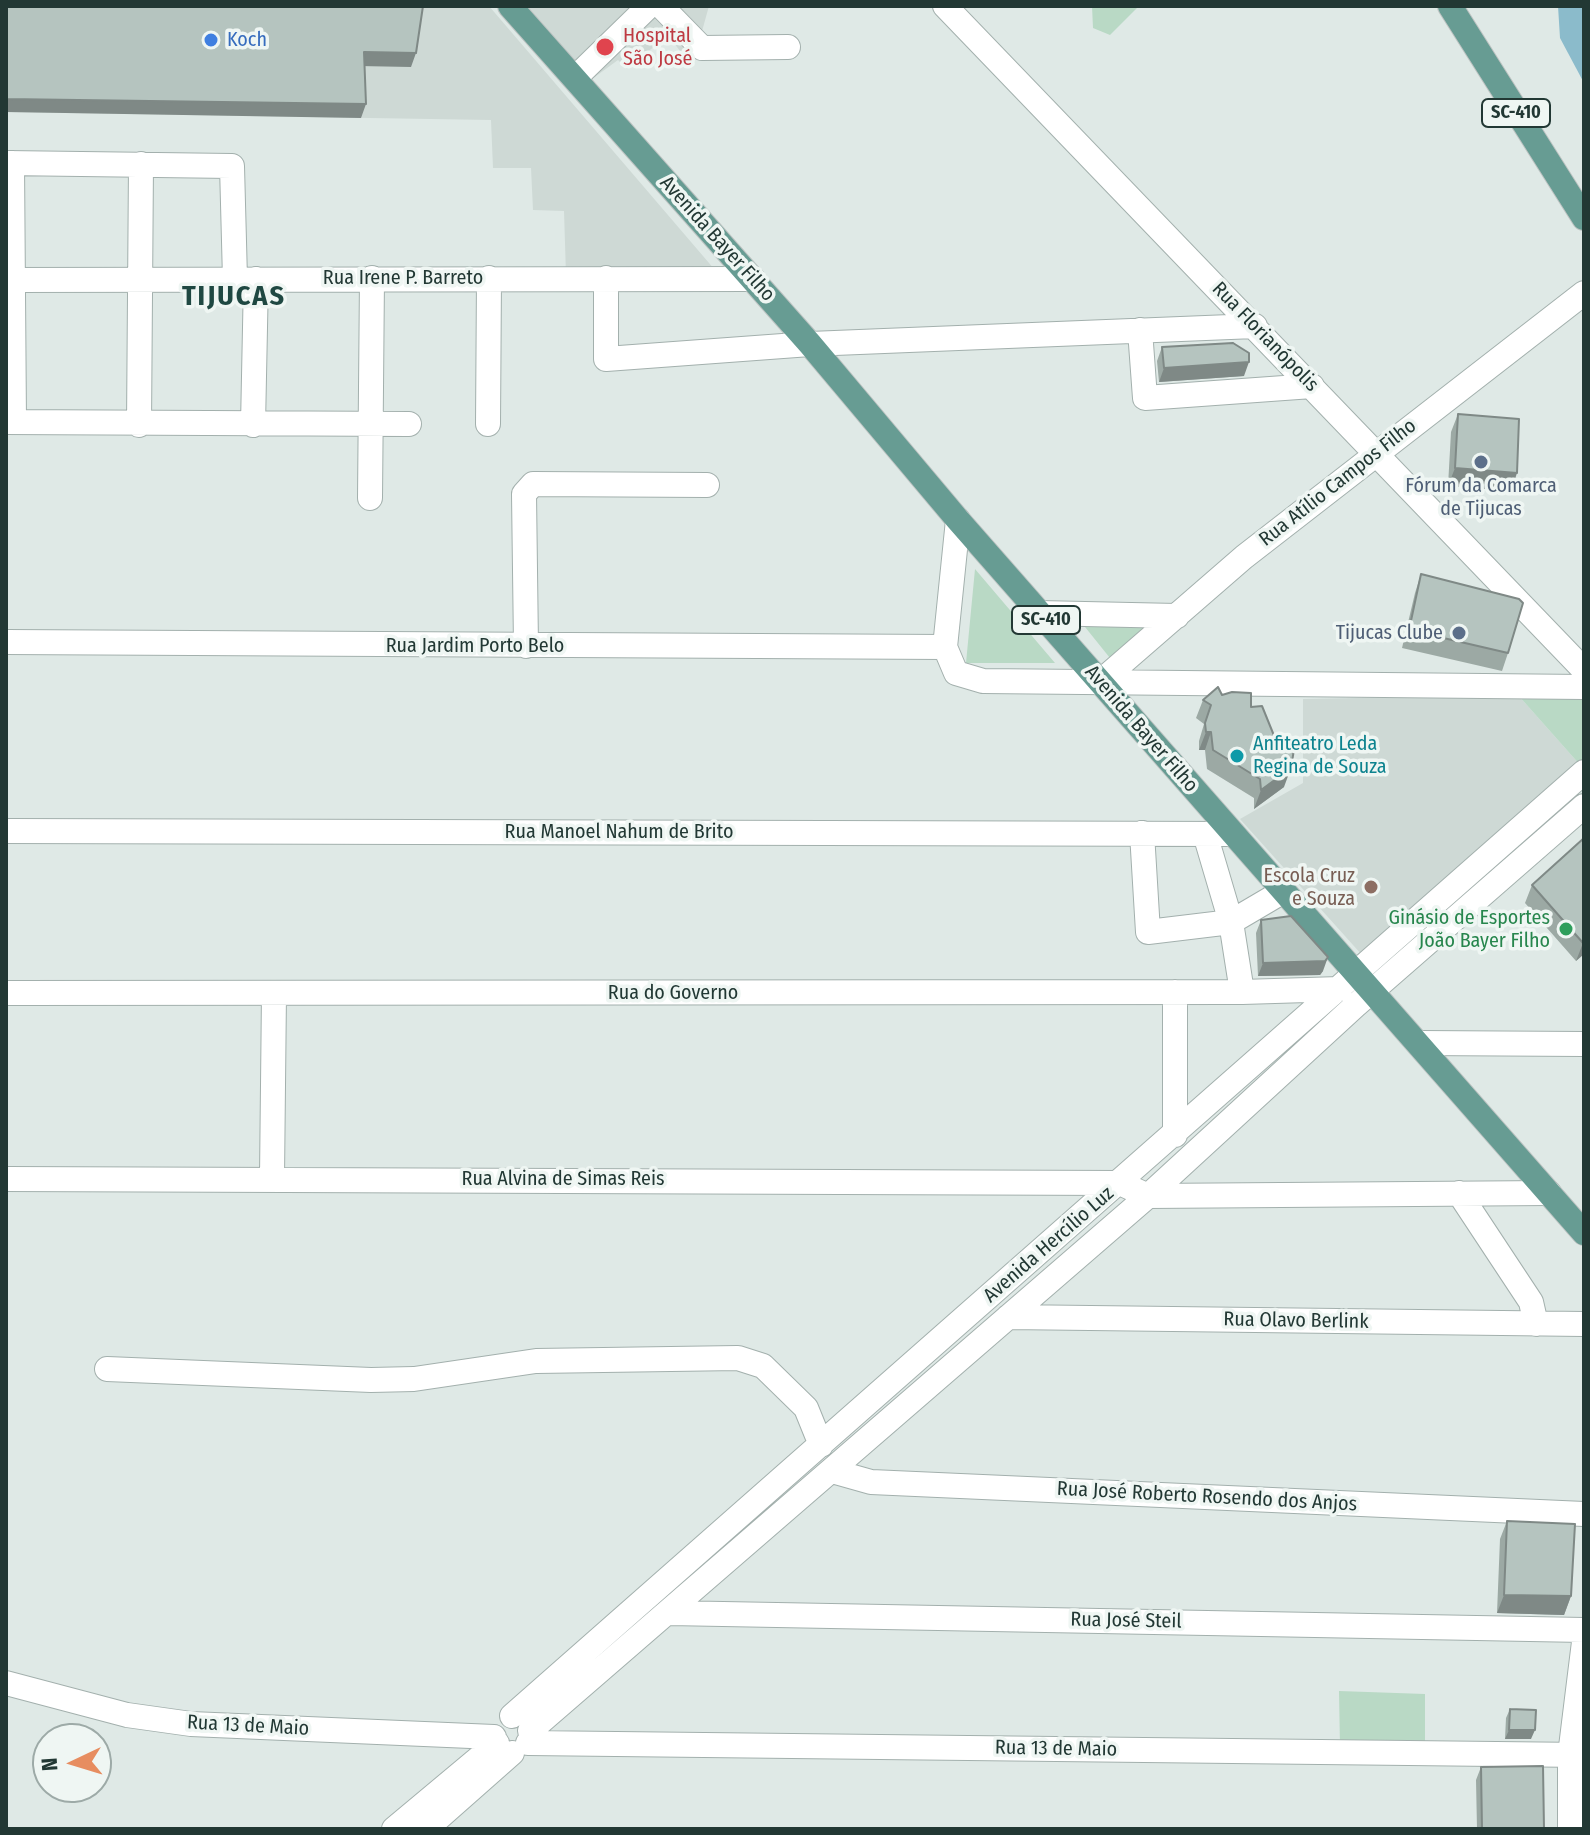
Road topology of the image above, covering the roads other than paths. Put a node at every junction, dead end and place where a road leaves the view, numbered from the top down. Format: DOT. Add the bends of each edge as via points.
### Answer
graph roads {
  1 [pos="510,6"];
  2 [pos="649,6"];
  3 [pos="661,6"];
  4 [pos="945,6"];
  5 [pos="1450,6"];
  6 [pos="788,47"];
  7 [pos="575,78"];
  8 [pos="9,163"];
  9 [pos="141,164"];
  10 [pos="1584,218"];
  11 [pos="372,278"];
  12 [pos="489,278"];
  13 [pos="606,278"];
  14 [pos="246,279"];
  15 [pos="753,279"];
  16 [pos="10,280"];
  17 [pos="138,280"];
  18 [pos="1584,293"];
  19 [pos="1255,326"];
  20 [pos="1140,330"];
  21 [pos="810,344"];
  22 [pos="1312,386"];
  23 [pos="10,422"];
  24 [pos="370,424"];
  25 [pos="409,424"];
  26 [pos="488,424"];
  27 [pos="139,425"];
  28 [pos="253,425"];
  29 [pos="1377,451"];
  30 [pos="707,485"];
  31 [pos="370,498"];
  32 [pos="958,520"];
  33 [pos="1039,613"];
  34 [pos="1177,616"];
  35 [pos="6,642"];
  36 [pos="526,646"];
  37 [pos="945,647"];
  38 [pos="1584,670"];
  39 [pos="1100,682"];
  40 [pos="1584,687"];
  41 [pos="1584,772"];
  42 [pos="1584,806"];
  43 [pos="6,831"];
  44 [pos="1142,833"];
  45 [pos="1205,834"];
  46 [pos="1233,834"];
  47 [pos="1282,892"];
  48 [pos="1231,922"];
  49 [pos="1356,985"];
  50 [pos="1175,992"];
  51 [pos="1253,992"];
  52 [pos="6,993"];
  53 [pos="274,993"];
  54 [pos="1293,1032"];
  55 [pos="1420,1043"];
  56 [pos="1584,1044"];
  57 [pos="1175,1135"];
  58 [pos="272,1177"];
  59 [pos="6,1179"];
  60 [pos="1120,1183"];
  61 [pos="1459,1193"];
  62 [pos="1549,1193"];
  63 [pos="1148,1196"];
  64 [pos="1584,1233"];
  65 [pos="1008,1317"];
  66 [pos="1536,1324"];
  67 [pos="1584,1324"];
  68 [pos="107,1369"];
  69 [pos="821,1445"];
  70 [pos="832,1471"];
  71 [pos="1584,1514"];
  72 [pos="669,1613"];
  73 [pos="1584,1630"];
  74 [pos="1584,1642"];
  75 [pos="6,1683"];
  76 [pos="512,1737"];
  77 [pos="1577,1755"];
  78 [pos="394,1829"];
  79 [pos="426,1829"];
  80 [pos="1570,1829"];
  1 -- 7 [label="main road, Avenida Bayer Filho / SC-410"];
  2 -- 7 [label="street"];
  3 -- 6 [label="street" via="702,48"];
  4 -- 19 [label="street, Rua Florianópolis"];
  5 -- 10 [label="main road, SC-410"];
  7 -- 15 [label="main road, Avenida Bayer Filho / SC-410"];
  8 -- 9 [label="street"];
  8 -- 16 [label="street"];
  9 -- 14 [label="street" via="232,166"];
  9 -- 17 [label="street"];
  11 -- 12 [label="street, Rua Irene P. Barreto"];
  11 -- 14 [label="street, Rua Irene P. Barreto"];
  11 -- 24 [label="street"];
  12 -- 13 [label="street, Rua Irene P. Barreto"];
  12 -- 26 [label="street"];
  13 -- 15 [label="street, Rua Irene P. Barreto"];
  13 -- 21 [label="street" via="606,359"];
  14 -- 17 [label="street, Rua Irene P. Barreto"];
  14 -- 28 [label="street"];
  15 -- 21 [label="main road, Avenida Bayer Filho / SC-410"];
  16 -- 17 [label="street, Rua Irene P. Barreto"];
  16 -- 23 [label="street"];
  17 -- 27 [label="street"];
  18 -- 29 [label="street, Rua Atílio Campos Filho"];
  19 -- 20 [label="street"];
  19 -- 22 [label="street, Rua Florianópolis"];
  20 -- 21 [label="street"];
  20 -- 22 [label="street" via="1145,398"];
  21 -- 32 [label="main road, Avenida Bayer Filho / SC-410"];
  22 -- 29 [label="street, Rua Florianópolis"];
  23 -- 27 [label="street"];
  24 -- 25 [label="street"];
  24 -- 28 [label="street"];
  24 -- 31 [label="street"];
  27 -- 28 [label="street"];
  29 -- 34 [label="street, Rua Atílio Campos Filho"];
  29 -- 38 [label="street, Rua Florianópolis"];
  30 -- 36 [label="street" via="533,484 524,494"];
  32 -- 33 [label="main road, Avenida Bayer Filho / SC-410"];
  32 -- 37 [label="street"];
  33 -- 34 [label="street"];
  33 -- 39 [label="main road, Avenida Bayer Filho / SC-410"];
  34 -- 39 [label="street, Rua Atílio Campos Filho"];
  35 -- 36 [label="street, Rua Jardim Porto Belo"];
  36 -- 37 [label="street, Rua Jardim Porto Belo"];
  37 -- 39 [label="street" via="956,673 983,681"];
  39 -- 40 [label="street"];
  39 -- 46 [label="main road, Avenida Bayer Filho / SC-410"];
  41 -- 49 [label="street, Avenida Hercílio Luz"];
  42 -- 49 [label="street, Avenida Hercílio Luz"];
  43 -- 44 [label="street, Rua Manoel Nahum de Brito"];
  44 -- 45 [label="street, Rua Manoel Nahum de Brito"];
  44 -- 48 [label="street" via="1148,932"];
  45 -- 46 [label="street, Rua Manoel Nahum de Brito"];
  45 -- 48 [label="street"];
  46 -- 47 [label="main road, Avenida Bayer Filho / SC-410"];
  47 -- 48 [label="street"];
  47 -- 49 [label="main road, Avenida Bayer Filho / SC-410"];
  48 -- 51 [label="street"];
  49 -- 51 [label="street, Rua do Governo"];
  49 -- 54 [label="street, Avenida Hercílio Luz"];
  49 -- 55 [label="main road, Avenida Bayer Filho / SC-410"];
  49 -- 63 [label="street, Avenida Hercílio Luz"];
  50 -- 51 [label="street, Rua do Governo"];
  50 -- 53 [label="street, Rua do Governo"];
  50 -- 57 [label="street"];
  51 -- 54 [label="street"];
  52 -- 53 [label="street, Rua do Governo"];
  53 -- 58 [label="street"];
  54 -- 57 [label="street, Avenida Hercílio Luz"];
  55 -- 56 [label="street"];
  55 -- 62 [label="main road, Avenida Bayer Filho / SC-410"];
  57 -- 60 [label="street, Avenida Hercílio Luz"];
  58 -- 59 [label="street, Rua Alvina de Simas Reis"];
  58 -- 60 [label="street, Rua Alvina de Simas Reis"];
  60 -- 63 [label="street"];
  60 -- 69 [label="street, Avenida Hercílio Luz"];
  61 -- 62 [label="street"];
  61 -- 63 [label="street"];
  61 -- 66 [label="street" via="1531,1302"];
  62 -- 64 [label="main road, Avenida Bayer Filho / SC-410"];
  63 -- 65 [label="street, Avenida Hercílio Luz"];
  65 -- 66 [label="street, Rua Olavo Berlink"];
  65 -- 70 [label="street, Avenida Hercílio Luz"];
  66 -- 67 [label="street, Rua Olavo Berlink"];
  68 -- 69 [label="street" via="371,1380 561,1359 738,1358 763,1366 806,1408"];
  69 -- 76 [label="street, Avenida Hercílio Luz"];
  70 -- 71 [label="street, Rua José Roberto Rosendo dos Anjos" via="871,1482"];
  70 -- 72 [label="street, Avenida Hercílio Luz"];
  72 -- 73 [label="street, Rua José Steil"];
  72 -- 76 [label="street, Avenida Hercílio Luz"];
  74 -- 77 [label="street"];
  75 -- 76 [label="street, Rua 13 de Maio" via="127,1715 191,1724"];
  76 -- 77 [label="street, Rua 13 de Maio"];
  76 -- 78 [label="street, Avenida Hercílio Luz"];
  76 -- 79 [label="street, Avenida Hercílio Luz"];
  77 -- 80 [label="street"];
}
